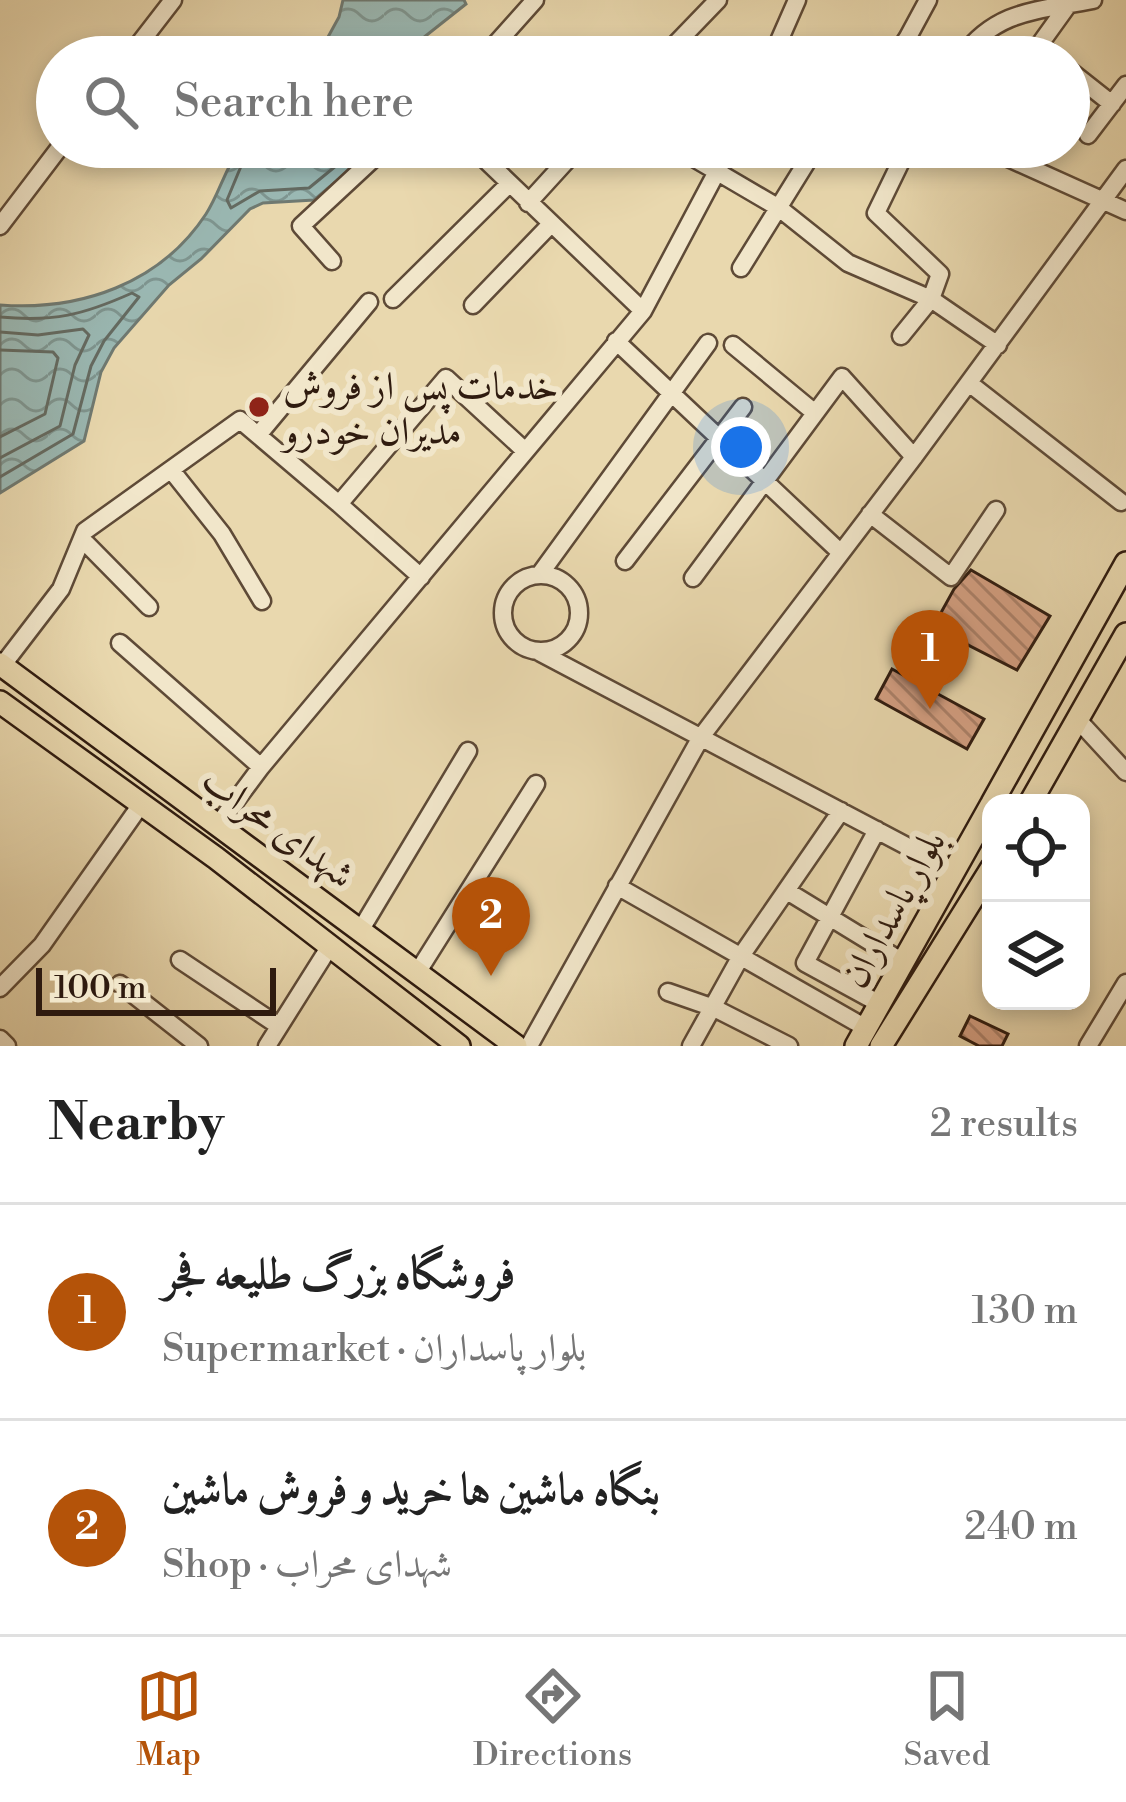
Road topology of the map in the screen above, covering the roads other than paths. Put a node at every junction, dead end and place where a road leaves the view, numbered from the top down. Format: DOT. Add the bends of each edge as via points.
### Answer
graph roads {
  1 [pos="173,0"];
  2 [pos="535,0"];
  3 [pos="718,0"];
  4 [pos="797,0"];
  5 [pos="928,0"];
  6 [pos="1093,0"];
  7 [pos="1068,5"];
  8 [pos="145,36"];
  9 [pos="503,36"];
  10 [pos="684,36"];
  11 [pos="783,36"];
  12 [pos="909,36"];
  13 [pos="980,36"];
  14 [pos="1046,36"];
  15 [pos="1126,85"];
  16 [pos="1090,87"];
  17 [pos="1112,104"];
  18 [pos="1090,132"];
  19 [pos="44,168"];
  20 [pos="363,168"];
  21 [pos="493,168"];
  22 [pos="560,168"];
  23 [pos="709,168"];
  24 [pos="720,168"];
  25 [pos="803,168"];
  26 [pos="898,168"];
  27 [pos="1031,168"];
  28 [pos="1126,169"];
  29 [pos="717,173"];
  30 [pos="509,184"];
  31 [pos="1105,201"];
  32 [pos="528,203"];
  33 [pos="778,208"];
  34 [pos="1126,211"];
  35 [pos="550,224"];
  36 [pos="0,226"];
  37 [pos="332,261"];
  38 [pos="741,268"];
  39 [pos="393,299"];
  40 [pos="931,299"];
  41 [pos="369,302"];
  42 [pos="473,304"];
  43 [pos="643,310"];
  44 [pos="901,336"];
  45 [pos="616,341"];
  46 [pos="708,343"];
  47 [pos="998,345"];
  48 [pos="733,346"];
  49 [pos="969,383"];
  50 [pos="670,394"];
  51 [pos="743,407"];
  52 [pos="815,413"];
  53 [pos="259,434"];
  54 [pos="718,439"];
  55 [pos="524,450"];
  56 [pos="914,457"];
  57 [pos="172,471"];
  58 [pos="764,482"];
  59 [pos="1121,502"];
  60 [pos="339,504"];
  61 [pos="997,510"];
  62 [pos="870,514"];
  63 [pos="82,539"];
  64 [pos="841,553"];
  65 [pos="625,561"];
  66 [pos="1126,562"];
  67 [pos="541,574"];
  68 [pos="421,577"];
  69 [pos="693,578"];
  70 [pos="262,601"];
  71 [pos="149,608"];
  72 [pos="1126,634"];
  73 [pos="571,637"];
  74 [pos="120,643"];
  75 [pos="537,651"];
  76 [pos="1,665"];
  77 [pos="596,680"];
  78 [pos="0,702"];
  79 [pos="1078,720"];
  80 [pos="701,737"];
  81 [pos="468,752"];
  82 [pos="261,767"];
  83 [pos="1126,772"];
  84 [pos="536,784"];
  85 [pos="997,794"];
  86 [pos="1035,794"];
  87 [pos="142,803"];
  88 [pos="841,811"];
  89 [pos="982,820"];
  90 [pos="217,826"];
  91 [pos="877,830"];
  92 [pos="954,871"];
  93 [pos="982,882"];
  94 [pos="616,886"];
  95 [pos="787,891"];
  96 [pos="832,916"];
  97 [pos="360,931"];
  98 [pos="330,946"];
  99 [pos="741,956"];
  100 [pos="180,960"];
  101 [pos="903,962"];
  102 [pos="417,973"];
  103 [pos="1126,983"];
  104 [pos="120,984"];
  105 [pos="0,988"];
  106 [pos="668,992"];
  107 [pos="880,1004"];
  108 [pos="714,1009"];
  109 [pos="279,1026"];
  110 [pos="0,1039"];
  111 [pos="876,1041"];
  112 [pos="7,1046"];
  113 [pos="199,1046"];
  114 [pos="267,1046"];
  115 [pos="459,1046"];
  116 [pos="516,1046"];
  117 [pos="529,1046"];
  118 [pos="691,1046"];
  119 [pos="789,1046"];
  120 [pos="1088,1046"];
  1 -- 8 [label="street"];
  2 -- 9 [label="street"];
  3 -- 10 [label="street"];
  4 -- 11 [label="street"];
  5 -- 12 [label="street"];
  6 -- 7 [label="street"];
  7 -- 13 [label="street" via="990,25"];
  7 -- 14 [label="street"];
  15 -- 17 [label="street"];
  16 -- 17 [label="street"];
  17 -- 18 [label="street"];
  19 -- 36 [label="street"];
  20 -- 37 [label="street" via="301,226"];
  21 -- 30 [label="street"];
  22 -- 32 [label="street"];
  23 -- 29 [label="street"];
  24 -- 29 [label="street"];
  25 -- 33 [label="street"];
  26 -- 40 [label="street" via="876,213 940,274"];
  27 -- 31 [label="street"];
  28 -- 31 [label="street"];
  29 -- 33 [label="street"];
  29 -- 43 [label="street"];
  30 -- 32 [label="street"];
  30 -- 39 [label="street"];
  31 -- 34 [label="street"];
  31 -- 47 [label="street"];
  32 -- 35 [label="street"];
  33 -- 38 [label="street"];
  33 -- 40 [label="street" via="848,263"];
  35 -- 42 [label="street"];
  35 -- 43 [label="street"];
  40 -- 44 [label="street"];
  40 -- 47 [label="street"];
  41 -- 53 [label="street"];
  43 -- 45 [label="street"];
  45 -- 50 [label="street"];
  45 -- 55 [label="street"];
  46 -- 50 [label="street"];
  47 -- 49 [label="street"];
  48 -- 52 [label="street"];
  49 -- 56 [label="street"];
  49 -- 59 [label="street"];
  50 -- 54 [label="street"];
  50 -- 67 [label="street"];
  51 -- 54 [label="street"];
  52 -- 56 [label="street" via="842,377"];
  52 -- 58 [label="street"];
  53 -- 57 [label="street" via="240,420"];
  53 -- 60 [label="street"];
  54 -- 58 [label="street"];
  54 -- 65 [label="street"];
  55 -- 60 [label="street" via="446,378"];
  55 -- 68 [label="street"];
  56 -- 62 [label="street"];
  57 -- 63 [label="street"];
  57 -- 70 [label="street"];
  58 -- 64 [label="street"];
  58 -- 69 [label="street"];
  60 -- 68 [label="street"];
  61 -- 62 [label="street" via="950,577"];
  62 -- 64 [label="street"];
  63 -- 71 [label="street"];
  63 -- 76 [label="street" via="61,590"];
  64 -- 80 [label="street"];
  66 -- 85 [label="main road, بلوار پاسداران"];
  67 -- 73 [label="street" via="561,580 577,600"];
  67 -- 75 [label="street" via="514,585 502,607 514,642"];
  68 -- 82 [label="street"];
  72 -- 79 [label="main road"];
  73 -- 75 [label="street"];
  73 -- 77 [label="street"];
  74 -- 82 [label="street"];
  75 -- 77 [label="street"];
  76 -- 90 [label="main road, شهدای محراب"];
  77 -- 80 [label="street"];
  78 -- 87 [label="main road, شهدای محراب"];
  79 -- 83 [label="street"];
  79 -- 86 [label="main road"];
  80 -- 88 [label="street"];
  80 -- 94 [label="street"];
  81 -- 97 [label="street"];
  82 -- 90 [label="street"];
  84 -- 102 [label="street"];
  87 -- 98 [label="main road, شهدای محراب"];
  87 -- 105 [label="street" via="42,945"];
  88 -- 91 [label="street"];
  88 -- 95 [label="street"];
  89 -- 92 [label="main road, بلوار پاسداران"];
  90 -- 97 [label="main road, شهدای محراب"];
  91 -- 92 [label="street"];
  91 -- 96 [label="street"];
  92 -- 101 [label="main road, بلوار پاسداران"];
  93 -- 111 [label="main road, بلوار پاسداران"];
  94 -- 99 [label="street"];
  94 -- 117 [label="street"];
  95 -- 96 [label="street"];
  95 -- 99 [label="street"];
  96 -- 101 [label="street"];
  96 -- 107 [label="street" via="805,963"];
  97 -- 102 [label="main road, شهدای محراب"];
  98 -- 109 [label="street"];
  98 -- 115 [label="main road, شهدای محراب"];
  99 -- 108 [label="street"];
  99 -- 111 [label="street"];
  100 -- 109 [label="street"];
  101 -- 107 [label="main road, بلوار پاسداران"];
  102 -- 116 [label="main road, شهدای محراب"];
  103 -- 120 [label="street"];
  104 -- 113 [label="street"];
  106 -- 108 [label="street"];
  107 -- 111 [label="main road, بلوار پاسداران"];
  108 -- 118 [label="street"];
  108 -- 119 [label="street"];
  109 -- 114 [label="street"];
  110 -- 112 [label="street"];
}
